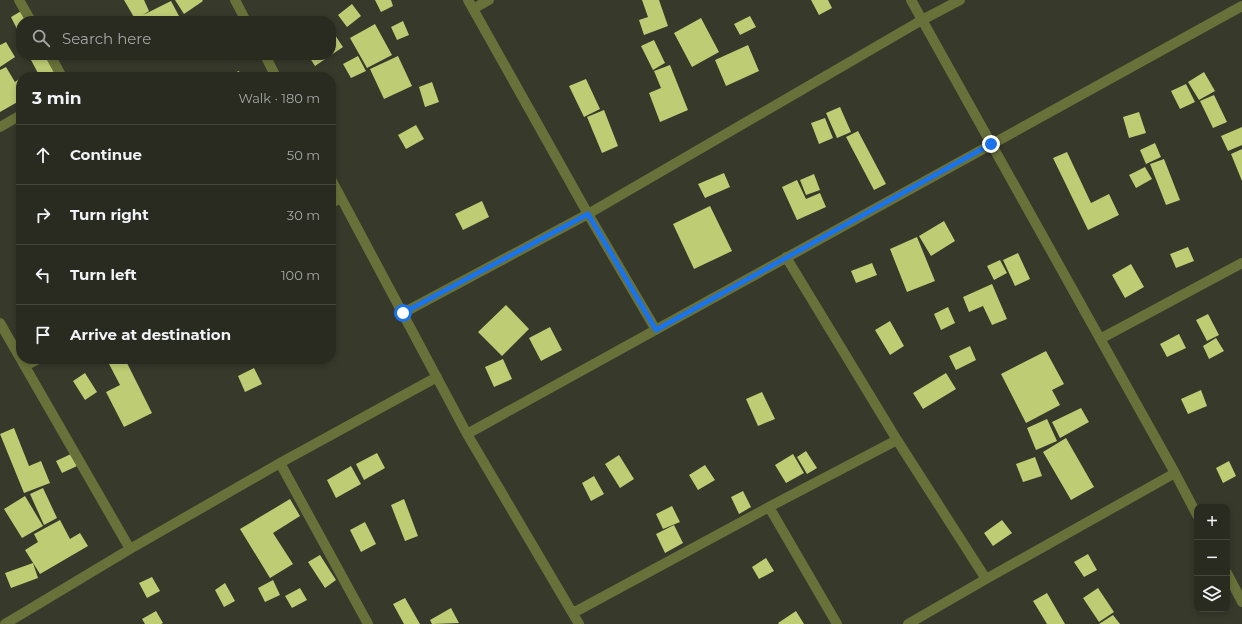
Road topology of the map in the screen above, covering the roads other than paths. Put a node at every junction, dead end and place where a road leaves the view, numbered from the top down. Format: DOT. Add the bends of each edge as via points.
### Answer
graph roads {
  1 [pos="19,0"];
  2 [pos="235,0"];
  3 [pos="489,0"];
  4 [pos="911,0"];
  5 [pos="960,0"];
  6 [pos="470,4"];
  7 [pos="1242,6"];
  8 [pos="28,16"];
  9 [pos="243,16"];
  10 [pos="922,20"];
  11 [pos="53,60"];
  12 [pos="267,60"];
  13 [pos="59,72"];
  14 [pos="273,72"];
  15 [pos="16,118"];
  16 [pos="0,127"];
  17 [pos="991,144"];
  18 [pos="336,188"];
  19 [pos="341,198"];
  20 [pos="336,200"];
  21 [pos="588,214"];
  22 [pos="786,257"];
  23 [pos="1242,263"];
  24 [pos="403,313"];
  25 [pos="0,323"];
  26 [pos="656,330"];
  27 [pos="1100,339"];
  28 [pos="16,351"];
  29 [pos="29,364"];
  30 [pos="25,366"];
  31 [pos="437,377"];
  32 [pos="467,434"];
  33 [pos="897,440"];
  34 [pos="280,463"];
  35 [pos="1175,473"];
  36 [pos="769,507"];
  37 [pos="1194,509"];
  38 [pos="130,549"];
  39 [pos="1229,576"];
  40 [pos="986,579"];
  41 [pos="1242,602"];
  42 [pos="573,613"];
  43 [pos="5,624"];
  44 [pos="368,624"];
  45 [pos="579,624"];
  46 [pos="837,624"];
  47 [pos="908,624"];
  1 -- 8 [label="street"];
  2 -- 9 [label="street"];
  3 -- 6 [label="street"];
  4 -- 10 [label="street"];
  5 -- 10 [label="street"];
  6 -- 21 [label="street"];
  7 -- 17 [label="street"];
  10 -- 17 [label="street"];
  10 -- 21 [label="street"];
  11 -- 13 [label="street"];
  12 -- 14 [label="street"];
  15 -- 16 [label="street"];
  17 -- 22 [label="street"];
  17 -- 27 [label="street"];
  18 -- 19 [label="street"];
  19 -- 20 [label="street"];
  19 -- 24 [label="street"];
  21 -- 24 [label="street"];
  21 -- 26 [label="street"];
  22 -- 26 [label="street"];
  22 -- 33 [label="street"];
  23 -- 27 [label="street"];
  24 -- 31 [label="street"];
  25 -- 28 [label="street"];
  26 -- 32 [label="street"];
  27 -- 35 [label="street"];
  29 -- 30 [label="street"];
  30 -- 38 [label="street"];
  31 -- 32 [label="street"];
  31 -- 34 [label="street"];
  32 -- 42 [label="street"];
  33 -- 36 [label="street"];
  33 -- 40 [label="street"];
  34 -- 38 [label="street"];
  34 -- 44 [label="street"];
  35 -- 37 [label="street"];
  35 -- 40 [label="street"];
  36 -- 42 [label="street"];
  36 -- 46 [label="street"];
  38 -- 43 [label="street"];
  39 -- 41 [label="street"];
  40 -- 47 [label="street"];
  42 -- 45 [label="street"];
}
